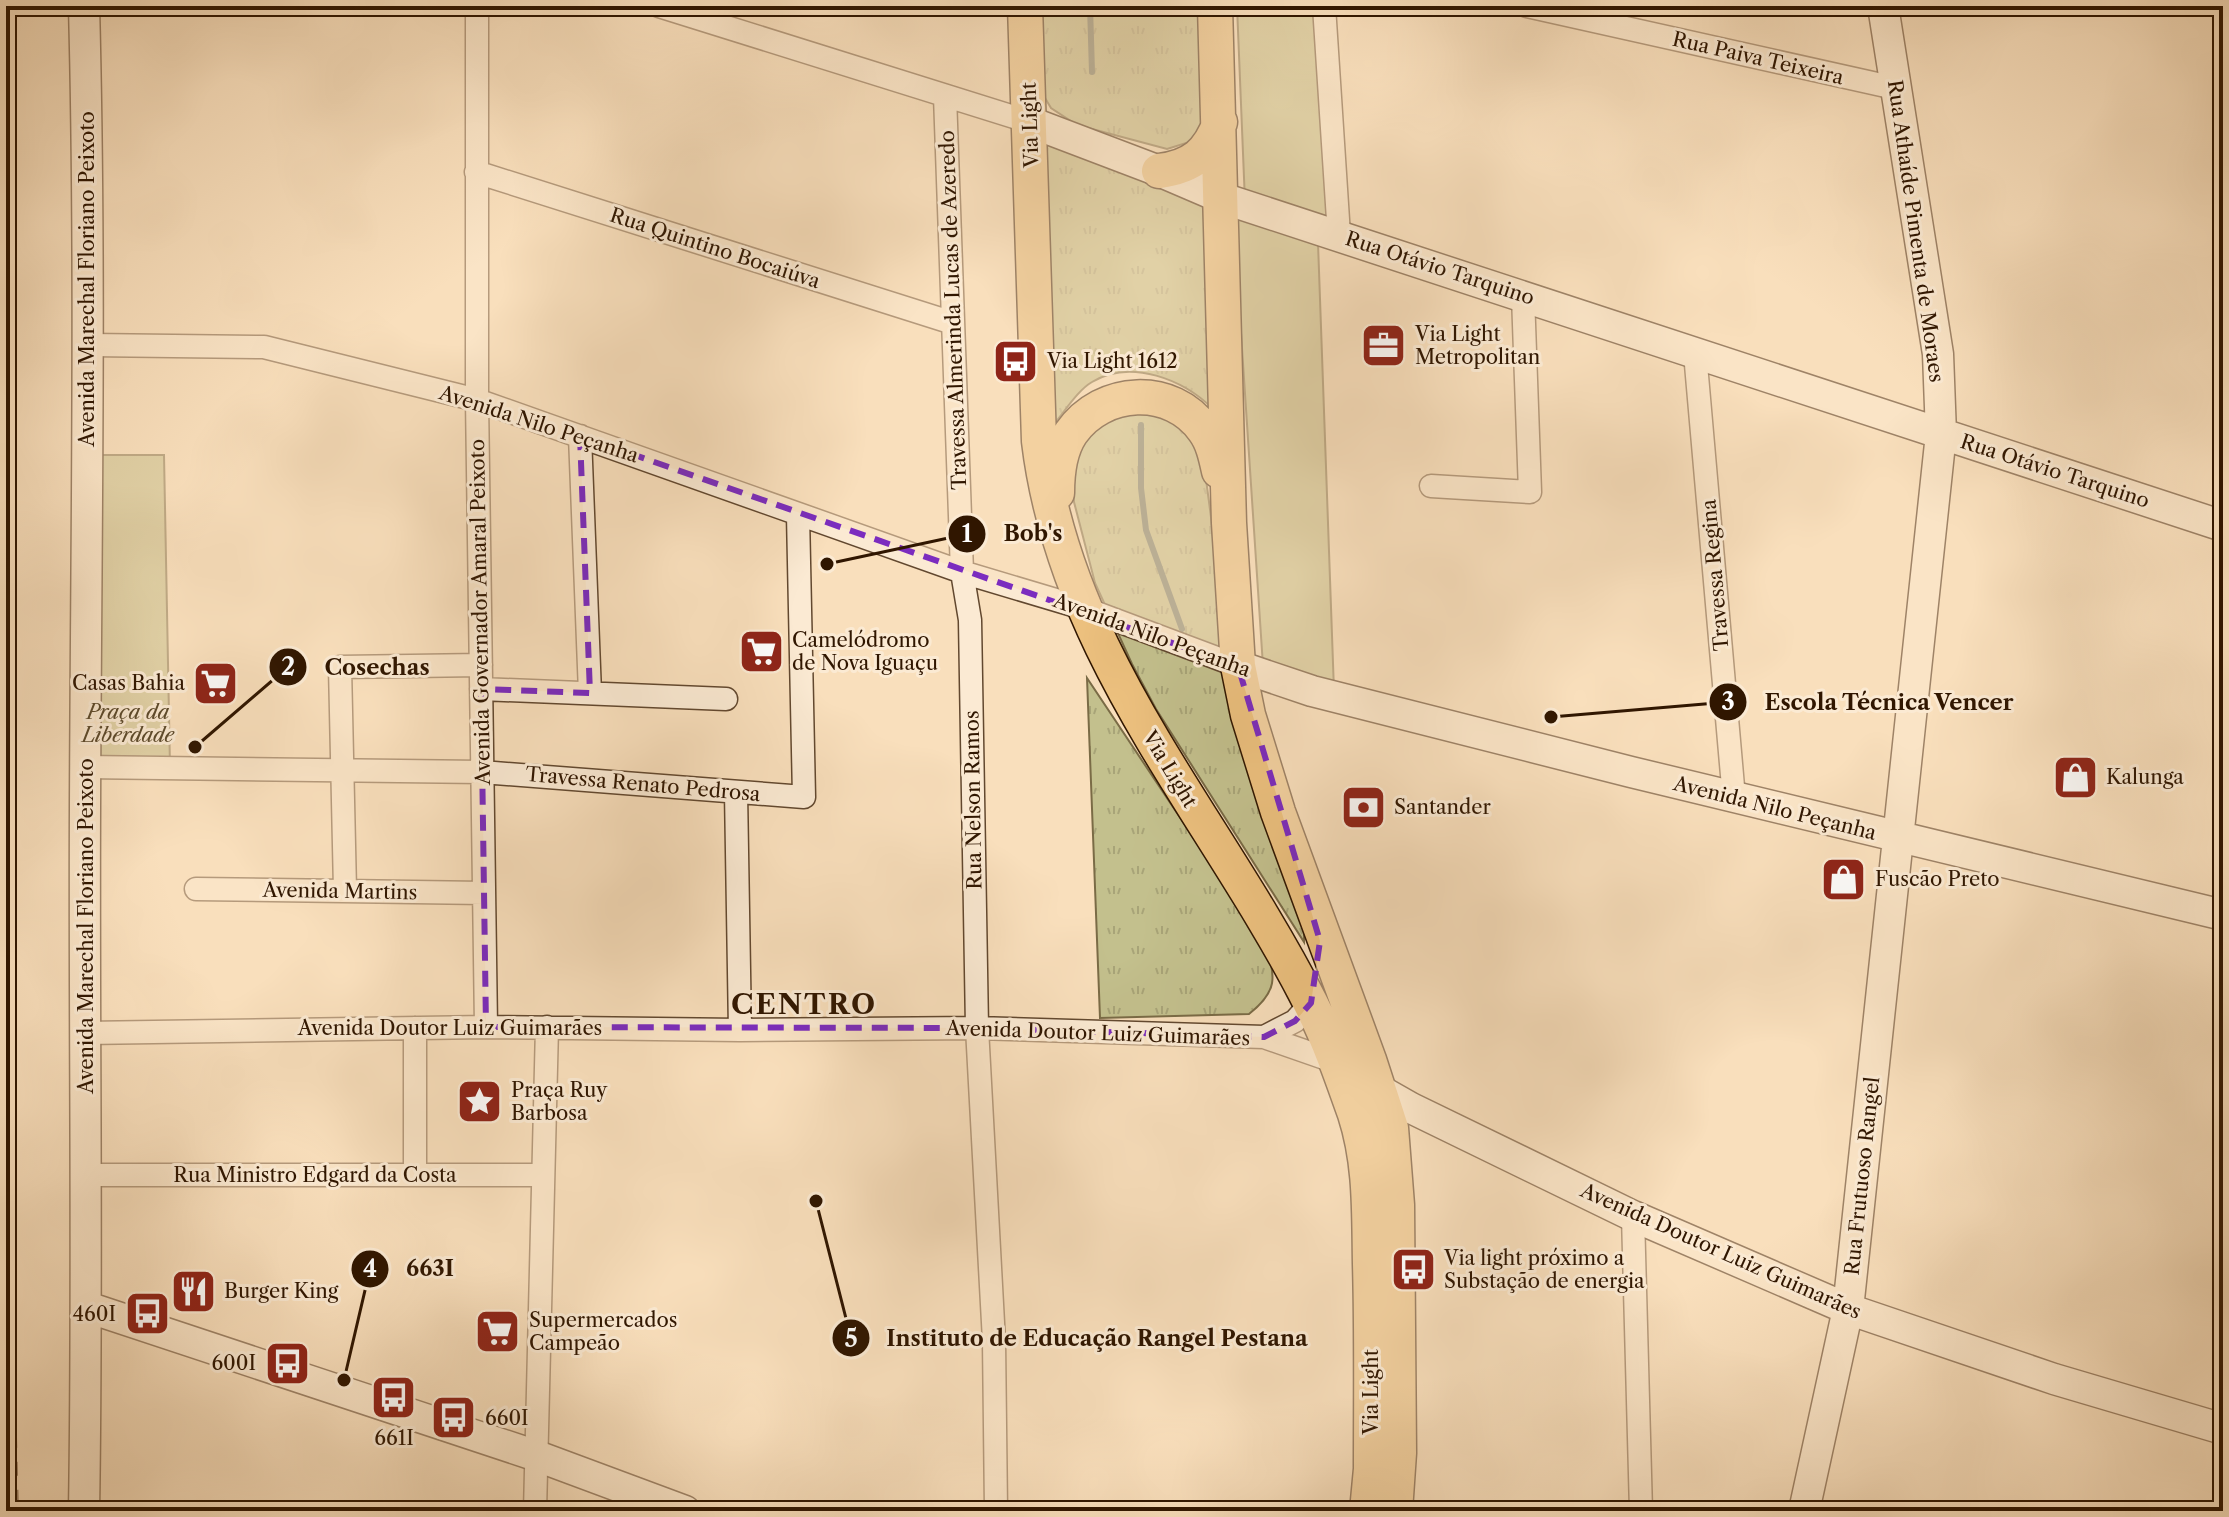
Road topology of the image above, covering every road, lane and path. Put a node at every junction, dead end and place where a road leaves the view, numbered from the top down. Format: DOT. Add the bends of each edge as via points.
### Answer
graph roads {
  1 [pos="84,6"];
  2 [pos="477,6"];
  3 [pos="659,6"];
  4 [pos="1025,6"];
  5 [pos="1215,6"];
  6 [pos="1324,6"];
  7 [pos="1527,6"];
  8 [pos="1883,6"];
  9 [pos="1895,88"];
  10 [pos="945,96"];
  11 [pos="1030,122"];
  12 [pos="1220,122"];
  13 [pos="1159,171"];
  14 [pos="476,172"];
  15 [pos="1222,198"];
  16 [pos="1339,235"];
  17 [pos="1523,296"];
  18 [pos="953,323"];
  19 [pos="90,345"];
  20 [pos="1695,353"];
  21 [pos="477,400"];
  22 [pos="1941,434"];
  23 [pos="580,436"];
  24 [pos="1431,486"];
  25 [pos="798,515"];
  26 [pos="1229,523"];
  27 [pos="2223,526"];
  28 [pos="1060,547"];
  29 [pos="962,572"];
  30 [pos="1086,609"];
  31 [pos="481,665"];
  32 [pos="1238,666"];
  33 [pos="481,689"];
  34 [pos="590,693"];
  35 [pos="726,699"];
  36 [pos="85,767"];
  37 [pos="342,769"];
  38 [pos="482,772"];
  39 [pos="736,792"];
  40 [pos="1734,798"];
  41 [pos="1898,838"];
  42 [pos="196,889"];
  43 [pos="345,890"];
  44 [pos="484,893"];
  45 [pos="2223,915"];
  46 [pos="1318,917"];
  47 [pos="1311,1003"];
  48 [pos="486,1027"];
  49 [pos="547,1027"];
  50 [pos="415,1028"];
  51 [pos="977,1028"];
  52 [pos="740,1030"];
  53 [pos="85,1033"];
  54 [pos="1264,1037"];
  55 [pos="1336,1062"];
  56 [pos="1380,1091"];
  57 [pos="86,1175"];
  58 [pos="415,1175"];
  59 [pos="543,1175"];
  60 [pos="1633,1216"];
  61 [pos="87,1307"];
  62 [pos="1848,1309"];
  63 [pos="2223,1429"];
  64 [pos="1399,1453"];
  65 [pos="537,1456"];
  66 [pos="84,1511"];
  67 [pos="535,1511"];
  68 [pos="685,1511"];
  69 [pos="996,1511"];
  70 [pos="1367,1511"];
  71 [pos="1395,1511"];
  72 [pos="1403,1511"];
  73 [pos="1641,1511"];
  74 [pos="1804,1511"];
  1 -- 19 [label="main road, Avenida Marechal Floriano Peixoto"];
  2 -- 14 [label="street, Avenida Governador Amaral Peixoto"];
  3 -- 10 [label="street, Rua Otávio Tarquino"];
  4 -- 11 [label="main road, Via Light"];
  5 -- 12 [label="main road, Via Light"];
  6 -- 16 [label="street"];
  7 -- 9 [label="street, Rua Paiva Teixeira"];
  8 -- 9 [label="main road, Rua Athaíde Pimenta de Moraes"];
  9 -- 22 [label="main road, Rua Athaíde Pimenta de Moraes" via="1938,354"];
  10 -- 11 [label="street, Rua Otávio Tarquino"];
  10 -- 18 [label="street, Travessa Almerinda Lucas de Azeredo"];
  11 -- 13 [label="main road, Rua Otávio Tarquino"];
  11 -- 28 [label="main road, Via Light" via="1039,441"];
  12 -- 13 [label="main road" via="1197,159"];
  12 -- 15 [label="main road, Via Light"];
  13 -- 15 [label="main road, Rua Otávio Tarquino"];
  14 -- 18 [label="street, Rua Quintino Bocaiúva"];
  14 -- 21 [label="street, Avenida Governador Amaral Peixoto"];
  15 -- 16 [label="main road, Rua Otávio Tarquino"];
  15 -- 26 [label="main road, Via Light"];
  16 -- 17 [label="main road, Rua Otávio Tarquino"];
  17 -- 20 [label="main road, Rua Otávio Tarquino"];
  17 -- 24 [label="street" via="1530,492"];
  18 -- 29 [label="street, Travessa Almerinda Lucas de Azeredo"];
  19 -- 21 [label="street, Avenida Nilo Peçanha" via="264,347"];
  19 -- 36 [label="main road, Avenida Marechal Floriano Peixoto"];
  20 -- 22 [label="main road, Rua Otávio Tarquino"];
  20 -- 40 [label="street, Travessa Regina"];
  21 -- 23 [label="street, Avenida Nilo Peçanha"];
  21 -- 31 [label="street, Avenida Governador Amaral Peixoto"];
  22 -- 27 [label="main road, Rua Otávio Tarquino"];
  22 -- 41 [label="main road, Rua Athaíde Pimenta de Moraes"];
  23 -- 25 [label="street, Avenida Nilo Peçanha"];
  23 -- 34 [label="street"];
  25 -- 29 [label="street, Avenida Nilo Peçanha"];
  25 -- 39 [label="street, Travessa Renato Pedrosa" via="804,797"];
  26 -- 28 [label="main road" via="1215,456 1200,424 1167,402 1124,398 1087,416 1065,442 1057,479"];
  26 -- 32 [label="main road, Via Light"];
  28 -- 30 [label="main road, Via Light"];
  29 -- 30 [label="street, Avenida Nilo Peçanha"];
  29 -- 51 [label="street, Rua Nelson Ramos" via="970,620"];
  30 -- 32 [label="street, Avenida Nilo Peçanha"];
  30 -- 47 [label="main road, Via Light" via="1112,670"];
  31 -- 33 [label="street, Avenida Governador Amaral Peixoto"];
  31 -- 37 [label="street" via="340,667"];
  32 -- 40 [label="main road, Avenida Nilo Peçanha" via="1312,691"];
  32 -- 46 [label="main road, Via Light" via="1278,812"];
  33 -- 34 [label="street"];
  33 -- 38 [label="street, Avenida Governador Amaral Peixoto"];
  34 -- 35 [label="street"];
  36 -- 37 [label="street, Travessa Renato Pedrosa"];
  36 -- 53 [label="main road, Avenida Marechal Floriano Peixoto"];
  37 -- 38 [label="street, Travessa Renato Pedrosa"];
  37 -- 43 [label="street"];
  38 -- 39 [label="street, Travessa Renato Pedrosa"];
  38 -- 44 [label="street, Avenida Governador Amaral Peixoto"];
  39 -- 52 [label="street"];
  40 -- 41 [label="main road, Avenida Nilo Peçanha"];
  41 -- 45 [label="main road, Avenida Nilo Peçanha"];
  41 -- 62 [label="main road, Rua Frutuoso Rangel"];
  42 -- 43 [label="street, Avenida Martins"];
  43 -- 44 [label="street, Avenida Martins"];
  44 -- 48 [label="street, Avenida Governador Amaral Peixoto"];
  46 -- 47 [label="main road" via="1320,960"];
  46 -- 56 [label="main road, Via Light"];
  47 -- 54 [label="street" via="1295,1021"];
  47 -- 55 [label="main road, Via Light"];
  48 -- 49 [label="street, Avenida Doutor Luiz Guimarães"];
  48 -- 50 [label="street, Avenida Doutor Luiz Guimarães"];
  49 -- 52 [label="street, Avenida Doutor Luiz Guimarães"];
  49 -- 59 [label="street"];
  50 -- 53 [label="street, Avenida Doutor Luiz Guimarães"];
  50 -- 58 [label="street"];
  51 -- 52 [label="street, Avenida Doutor Luiz Guimarães"];
  51 -- 54 [label="street, Avenida Doutor Luiz Guimarães"];
  51 -- 69 [label="street, Rua Nelson Ramos" via="994,1341"];
  53 -- 57 [label="main road, Avenida Marechal Floriano Peixoto"];
  54 -- 55 [label="street, Avenida Doutor Luiz Guimarães"];
  55 -- 56 [label="main road, Avenida Doutor Luiz Guimarães"];
  55 -- 70 [label="main road, Via Light" via="1367,1170"];
  56 -- 60 [label="main road, Avenida Doutor Luiz Guimarães"];
  56 -- 64 [label="main road, Via Light" via="1396,1166"];
  57 -- 58 [label="street, Rua Ministro Edgard da Costa"];
  57 -- 61 [label="main road, Avenida Marechal Floriano Peixoto"];
  58 -- 59 [label="street, Rua Ministro Edgard da Costa"];
  59 -- 65 [label="street"];
  60 -- 62 [label="main road, Avenida Doutor Luiz Guimarães"];
  60 -- 73 [label="street"];
  61 -- 65 [label="main road"];
  61 -- 66 [label="main road, Avenida Marechal Floriano Peixoto"];
  62 -- 63 [label="main road, Avenida Doutor Luiz Guimarães"];
  62 -- 74 [label="main road, Rua Frutuoso Rangel"];
  64 -- 71 [label="main road, Via Light"];
  64 -- 72 [label="main road"];
  65 -- 67 [label="street"];
  65 -- 68 [label="main road"];
}
